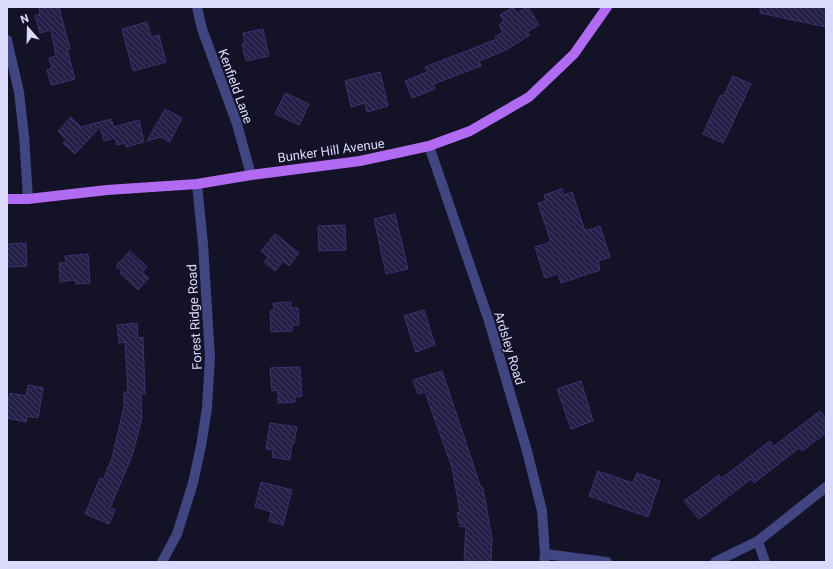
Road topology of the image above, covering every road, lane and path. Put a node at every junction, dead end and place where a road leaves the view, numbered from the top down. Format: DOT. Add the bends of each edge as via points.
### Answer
graph roads {
  1 [pos="197,7"];
  2 [pos="607,7"];
  3 [pos="7,40"];
  4 [pos="429,146"];
  5 [pos="251,175"];
  6 [pos="197,184"];
  7 [pos="7,199"];
  8 [pos="28,199"];
  9 [pos="826,487"];
  10 [pos="758,541"];
  11 [pos="544,558"];
  12 [pos="162,562"];
  13 [pos="607,562"];
  14 [pos="715,562"];
  15 [pos="766,562"];
  1 -- 5 [label="street, Kenfield Lane"];
  2 -- 4 [label="main road, Bunker Hill Avenue" via="574,54 529,97 470,131"];
  3 -- 8 [label="street" via="19,92"];
  4 -- 5 [label="main road, Bunker Hill Avenue" via="360,161"];
  4 -- 11 [label="street, Ardsley Road" via="488,321 527,451 542,511"];
  5 -- 6 [label="main road, Bunker Hill Avenue"];
  6 -- 8 [label="main road, Bunker Hill Avenue"];
  6 -- 12 [label="street, Forest Ridge Road" via="210,358 207,408 193,483 177,534"];
  7 -- 8 [label="main road, Bunker Hill Avenue"];
  9 -- 10 [label="street"];
  10 -- 14 [label="street"];
  10 -- 15 [label="street"];
  11 -- 13 [label="street"];
}
